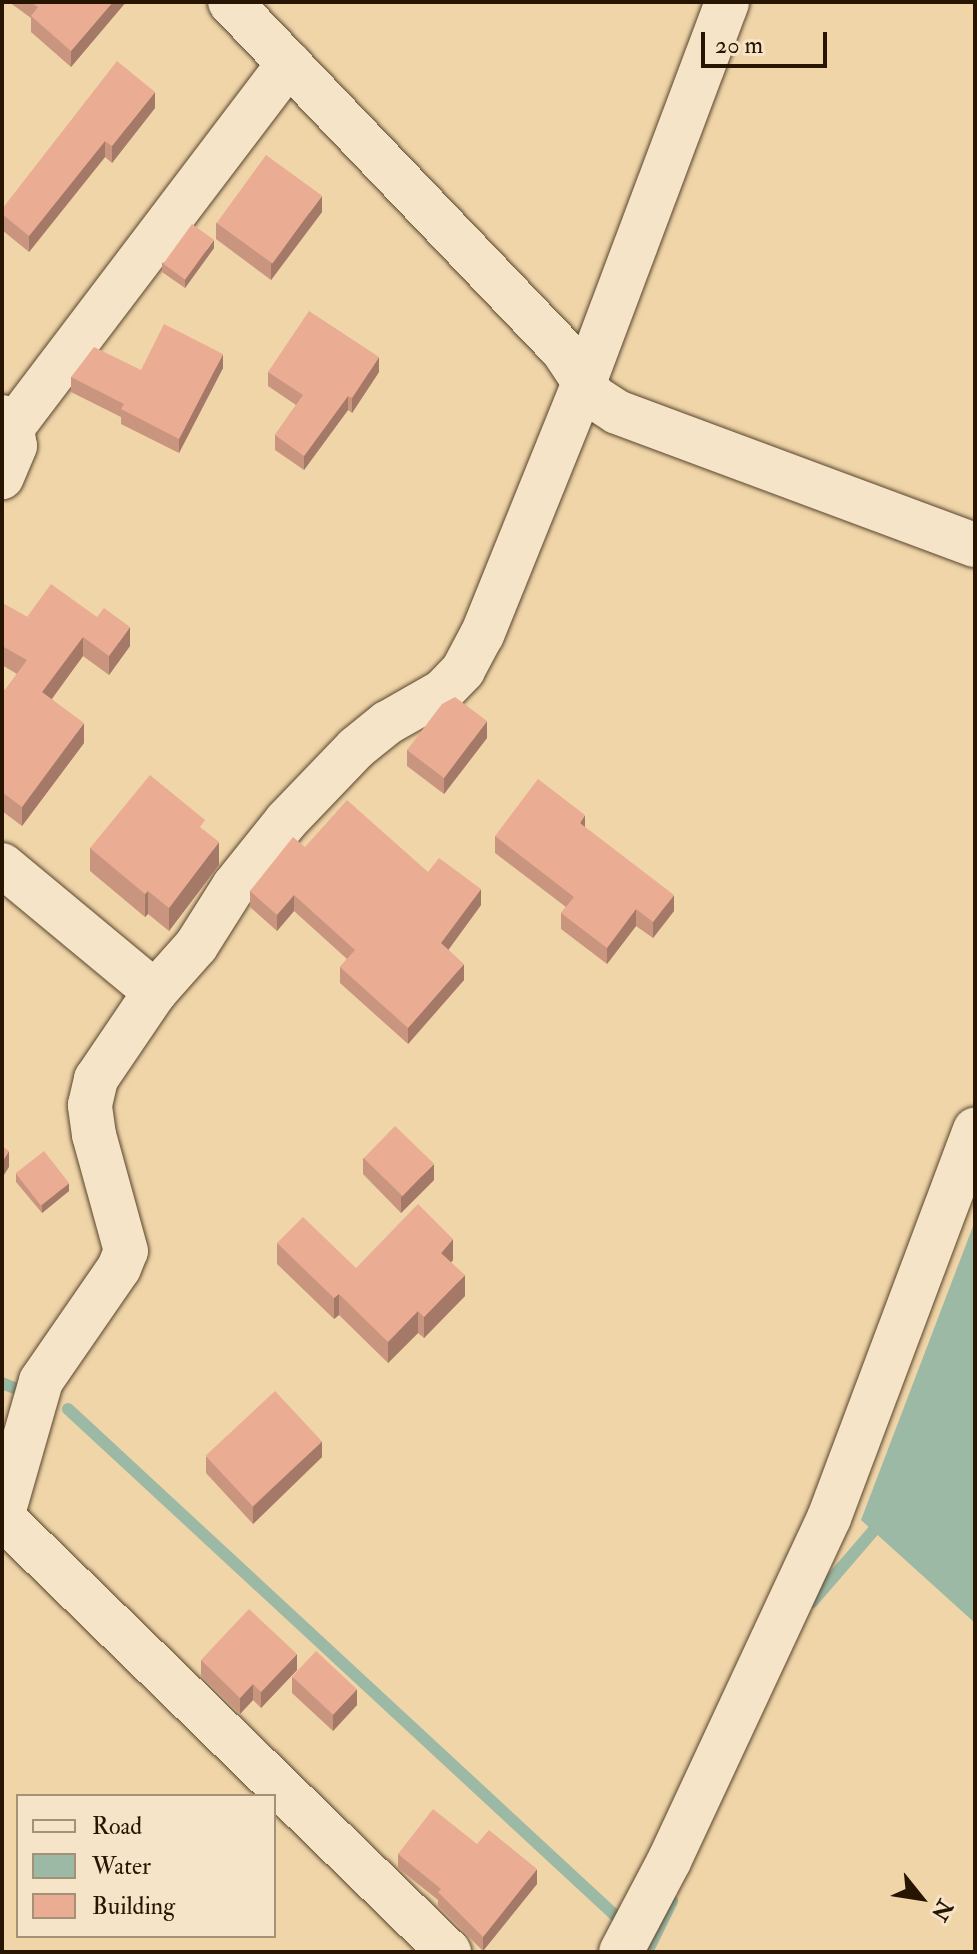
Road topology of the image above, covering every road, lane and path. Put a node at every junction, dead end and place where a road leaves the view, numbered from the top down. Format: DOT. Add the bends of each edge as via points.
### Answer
graph roads {
  1 [pos="230,2"];
  2 [pos="727,2"];
  3 [pos="289,63"];
  4 [pos="584,383"];
  5 [pos="7,422"];
  6 [pos="2,477"];
  7 [pos="975,545"];
  8 [pos="2,865"];
  9 [pos="155,992"];
  10 [pos="975,1129"];
  11 [pos="449,1952"];
  12 [pos="621,1952"];
  1 -- 3 [label="street"];
  2 -- 4 [label="street"];
  3 -- 4 [label="street" via="564,352"];
  3 -- 5 [label="street"];
  4 -- 7 [label="street" via="617,412"];
  4 -- 9 [label="street" via="463,670 443,691 356,748 286,821 234,886 196,946"];
  5 -- 6 [label="street" via="15,446"];
  8 -- 9 [label="street"];
  9 -- 11 [label="street" via="96,1079 90,1105 126,1251 41,1381 2,1517"];
  10 -- 12 [label="street" via="829,1518"];
}
